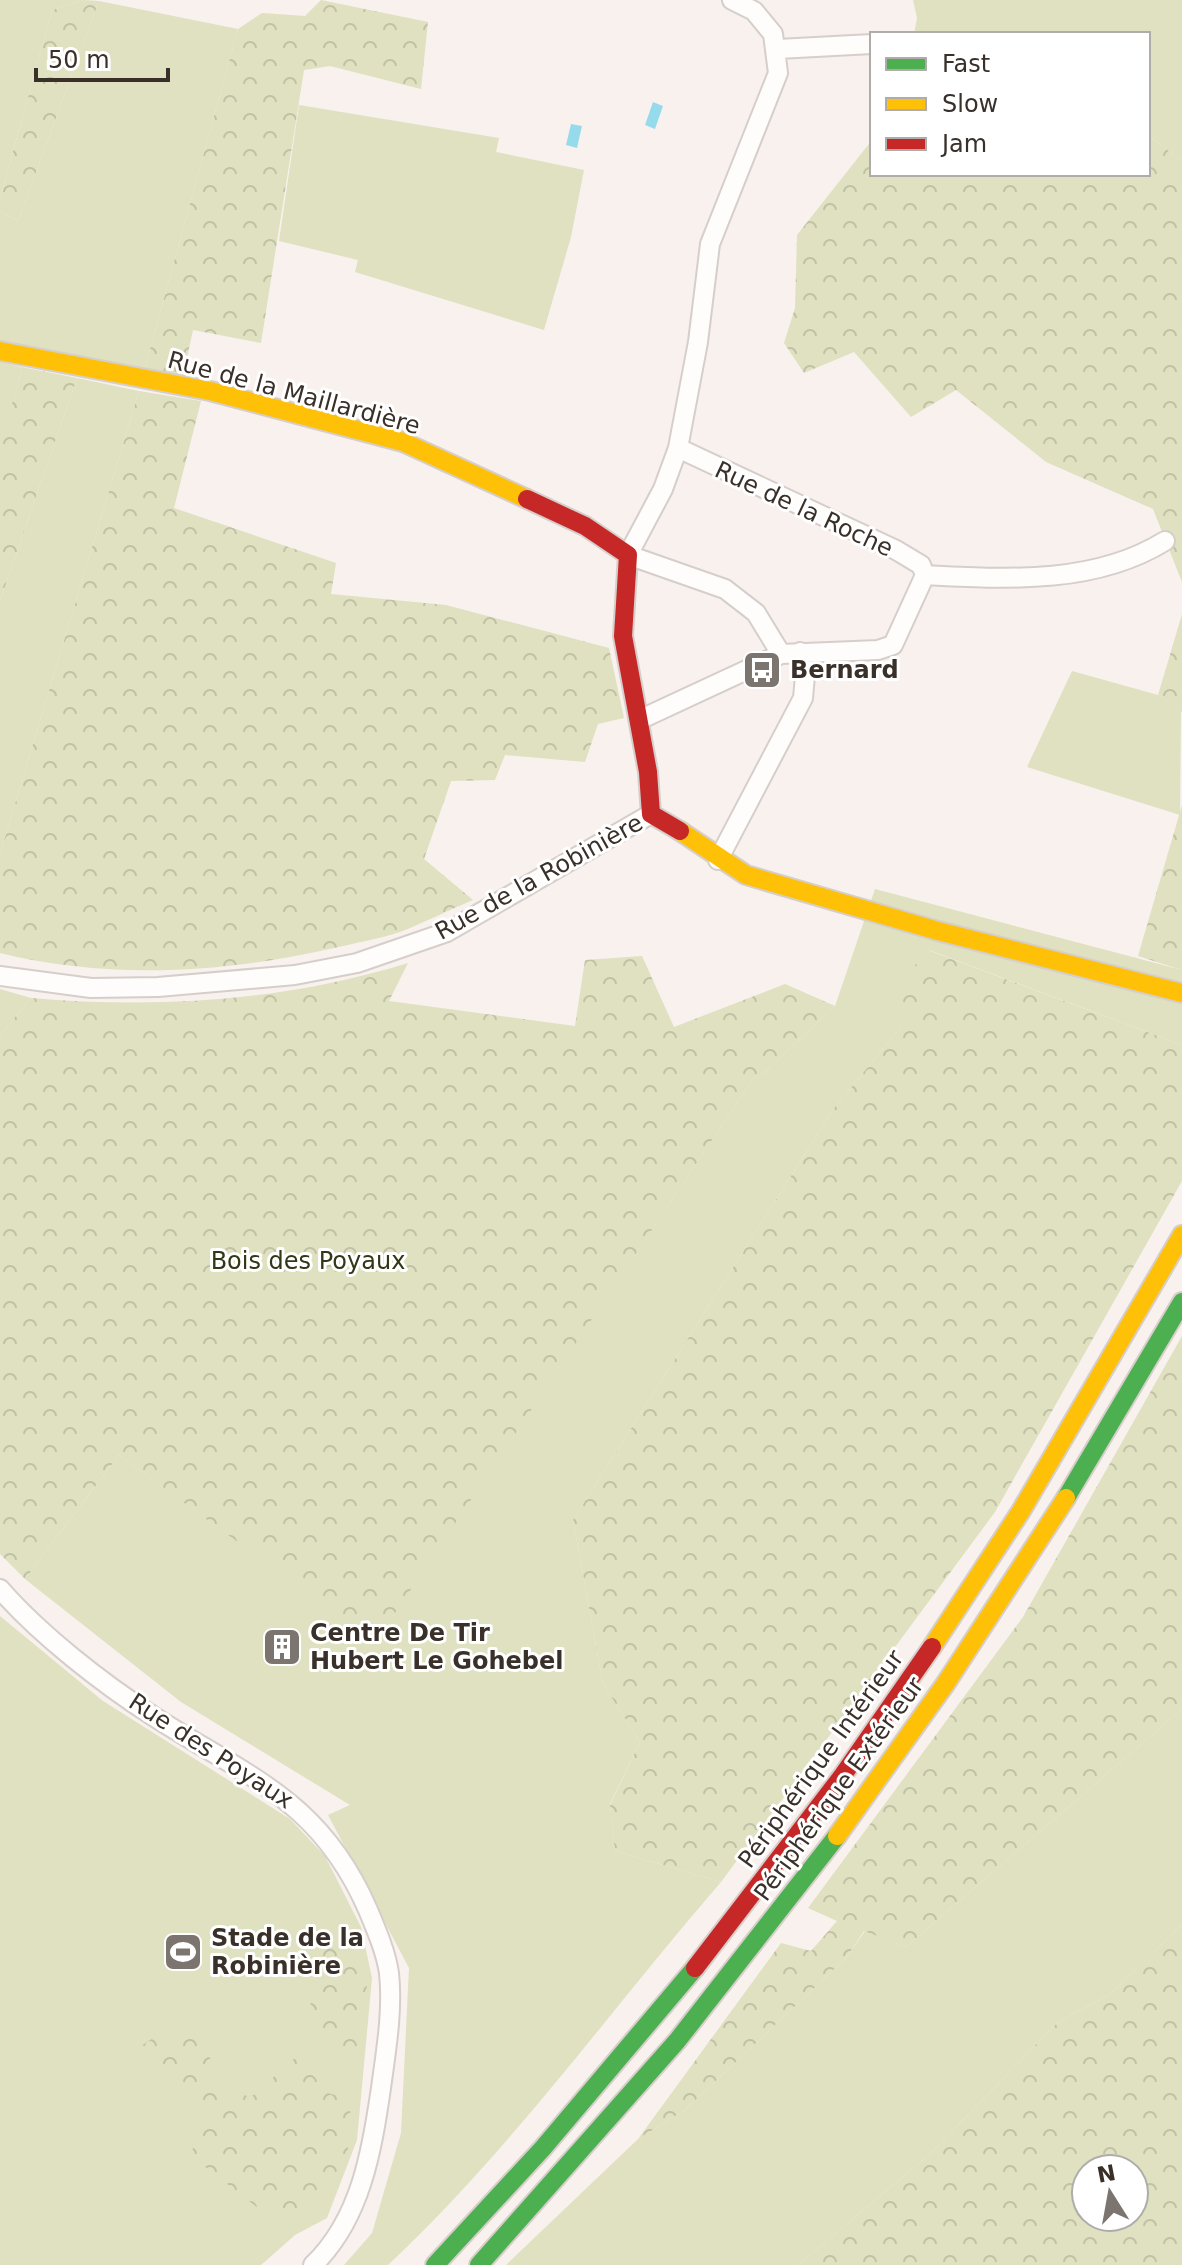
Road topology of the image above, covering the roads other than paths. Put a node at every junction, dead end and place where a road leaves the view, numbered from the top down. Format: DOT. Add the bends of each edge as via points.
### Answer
graph roads {
  1 [pos="732,0"];
  2 [pos="870,44"];
  3 [pos="778,49"];
  4 [pos="0,351"];
  5 [pos="678,448"];
  6 [pos="1165,541"];
  7 [pos="628,555"];
  8 [pos="925,575"];
  9 [pos="800,652"];
  10 [pos="781,654"];
  11 [pos="639,720"];
  12 [pos="651,814"];
  13 [pos="718,860"];
  14 [pos="0,976"];
  15 [pos="1182,993"];
  16 [pos="1182,1235"];
  17 [pos="1182,1302"];
  18 [pos="0,1589"];
  19 [pos="313,2265"];
  20 [pos="435,2265"];
  21 [pos="479,2265"];
  1 -- 3 [label="street" via="768,25"];
  2 -- 3 [label="street"];
  3 -- 5 [label="street" via="773,91 710,244"];
  4 -- 7 [label="main road, Rue de la Maillardière" via="210,391 403,442 585,526"];
  5 -- 7 [label="street"];
  5 -- 8 [label="street, Rue de la Roche" via="896,550 921,565"];
  6 -- 8 [label="street" via="1123,563 1072,573"];
  7 -- 10 [label="street" via="725,589 756,613"];
  7 -- 11 [label="main road" via="622,621"];
  8 -- 9 [label="street" via="893,645"];
  9 -- 10 [label="street"];
  9 -- 13 [label="street" via="803,698"];
  10 -- 11 [label="street"];
  11 -- 12 [label="main road" via="651,781"];
  12 -- 13 [label="main road" via="678,827"];
  12 -- 14 [label="street, Rue de la Robinière" via="447,932 357,963 295,975 158,987 91,988"];
  13 -- 15 [label="main road" via="746,875 906,923"];
  16 -- 20 [label="main road, Périphérique Intérieur" via="1040,1480 829,1792 649,2023"];
  17 -- 21 [label="main road, Périphérique Extérieur" via="1032,1553 897,1753 657,2065"];
  18 -- 19 [label="street, Rue des Poyaux" via="24,1616 150,1714 292,1802 323,1832 358,1887 389,1972 388,2035 376,2121 358,2194 342,2228"];
}
